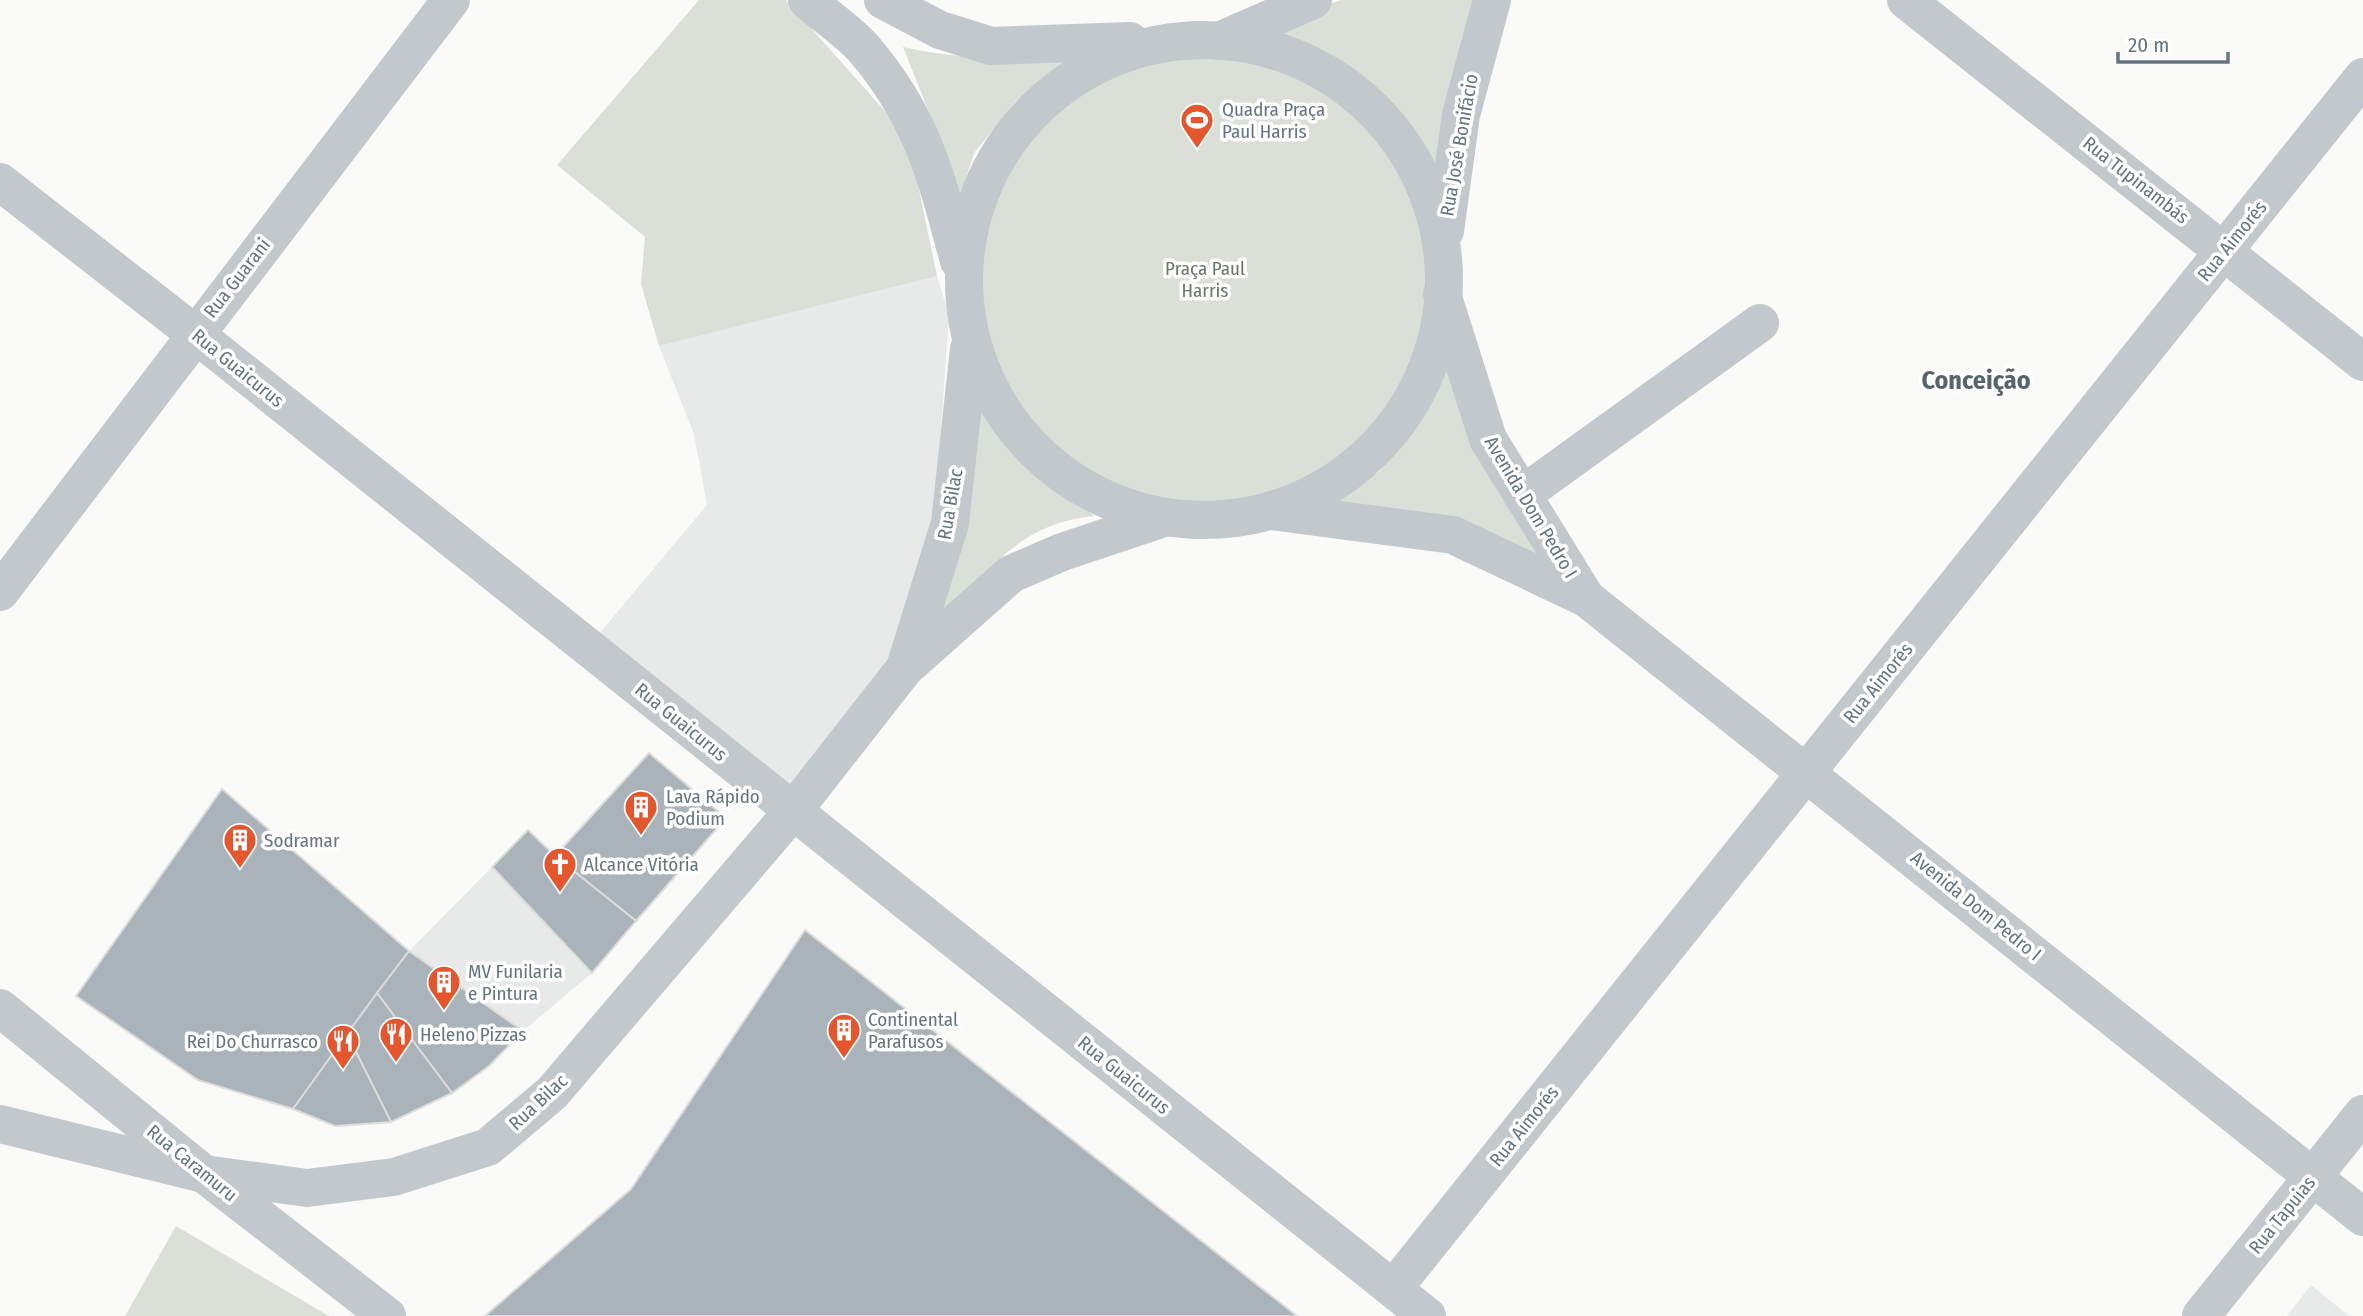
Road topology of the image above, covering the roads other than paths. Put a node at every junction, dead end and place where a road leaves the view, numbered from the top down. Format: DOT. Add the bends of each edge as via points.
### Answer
graph roads {
  1 [pos="450,0"];
  2 [pos="807,0"];
  3 [pos="883,0"];
  4 [pos="1313,0"];
  5 [pos="1492,0"];
  6 [pos="1906,0"];
  7 [pos="1171,40"];
  8 [pos="1218,41"];
  9 [pos="2363,77"];
  10 [pos="0,182"];
  11 [pos="1443,250"];
  12 [pos="2225,250"];
  13 [pos="966,287"];
  14 [pos="1442,293"];
  15 [pos="1760,323"];
  16 [pos="194,333"];
  17 [pos="971,334"];
  18 [pos="2363,362"];
  19 [pos="1522,495"];
  20 [pos="1271,511"];
  21 [pos="1161,519"];
  22 [pos="5,577"];
  23 [pos="1586,598"];
  24 [pos="905,668"];
  25 [pos="1808,772"];
  26 [pos="793,811"];
  27 [pos="0,1008"];
  28 [pos="2363,1114"];
  29 [pos="0,1124"];
  30 [pos="204,1174"];
  31 [pos="2312,1177"];
  32 [pos="2363,1217"];
  33 [pos="1393,1289"];
  34 [pos="387,1316"];
  35 [pos="1427,1316"];
  36 [pos="2201,1316"];
  1 -- 16 [label="street, Rua Guarani"];
  2 -- 13 [label="street" via="862,47 905,104 933,162"];
  3 -- 7 [label="street" via="940,30 991,46"];
  4 -- 8 [label="street"];
  5 -- 11 [label="street, Rua José Bonifácio" via="1461,115"];
  6 -- 12 [label="street, Rua Tupinambás"];
  7 -- 8 [label="street"];
  7 -- 13 [label="street" via="1099,62 1037,105 991,165 966,237"];
  8 -- 11 [label="street" via="1246,42 1318,67 1378,114 1422,176"];
  9 -- 12 [label="street, Rua Aimorés"];
  10 -- 16 [label="street, Rua Guaicurus"];
  11 -- 14 [label="street"];
  12 -- 18 [label="street, Rua Tupinambás"];
  12 -- 25 [label="street, Rua Aimorés"];
  13 -- 17 [label="street"];
  14 -- 19 [label="street, Avenida Dom Pedro I" via="1488,439"];
  14 -- 20 [label="street" via="1437,343 1417,396 1371,456 1309,499"];
  15 -- 19 [label="street"];
  16 -- 22 [label="street, Rua Guarani"];
  16 -- 26 [label="street, Rua Guaicurus"];
  17 -- 21 [label="street" via="986,385 1029,448 1089,494"];
  17 -- 24 [label="street, Rua Bilac" via="950,523"];
  19 -- 23 [label="street, Avenida Dom Pedro I"];
  20 -- 21 [label="street" via="1226,520"];
  20 -- 23 [label="street, Avenida Dom Pedro I" via="1453,535"];
  21 -- 24 [label="street, Rua Bilac" via="1011,574"];
  23 -- 25 [label="street, Avenida Dom Pedro I"];
  24 -- 26 [label="street, Rua Bilac"];
  25 -- 31 [label="street, Avenida Dom Pedro I"];
  25 -- 33 [label="street, Rua Aimorés"];
  26 -- 30 [label="street, Rua Bilac" via="552,1093 488,1147 394,1177 307,1188"];
  26 -- 33 [label="street, Rua Guaicurus"];
  27 -- 30 [label="street, Rua Caramuru"];
  28 -- 31 [label="street, Rua Tapuias"];
  29 -- 30 [label="street, Rua Bilac"];
  30 -- 34 [label="street, Rua Caramuru"];
  31 -- 32 [label="street, Avenida Dom Pedro I"];
  31 -- 36 [label="street, Rua Tapuias"];
  33 -- 35 [label="street, Rua Guaicurus"];
}
